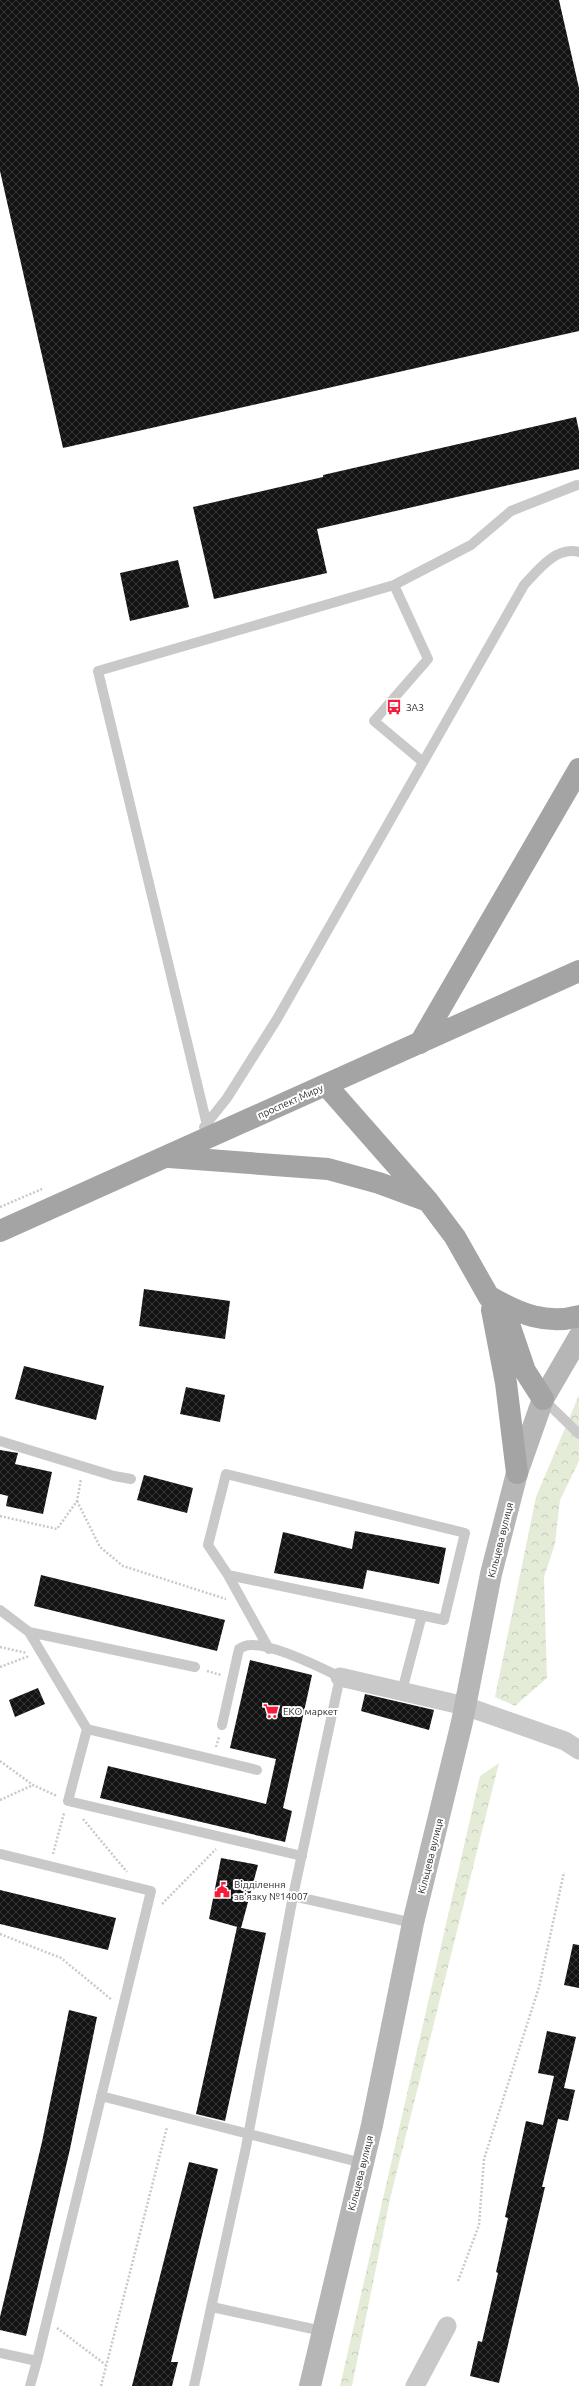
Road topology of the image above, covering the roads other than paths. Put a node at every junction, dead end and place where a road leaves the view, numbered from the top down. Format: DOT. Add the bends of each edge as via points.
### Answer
graph roads {
  1 [pos="577,485"];
  2 [pos="579,552"];
  3 [pos="394,585"];
  4 [pos="423,762"];
  5 [pos="579,769"];
  6 [pos="579,971"];
  7 [pos="420,1043"];
  8 [pos="326,1085"];
  9 [pos="207,1125"];
  10 [pos="165,1157"];
  11 [pos="428,1201"];
  12 [pos="0,1232"];
  13 [pos="489,1297"];
  14 [pos="579,1316"];
  15 [pos="579,1337"];
  16 [pos="543,1399"];
  17 [pos="579,1434"];
  18 [pos="0,1442"];
  19 [pos="517,1474"];
  20 [pos="131,1479"];
  21 [pos="228,1575"];
  22 [pos="0,1610"];
  23 [pos="422,1615"];
  24 [pos="29,1632"];
  25 [pos="269,1649"];
  26 [pos="195,1667"];
  27 [pos="340,1677"];
  28 [pos="402,1691"];
  29 [pos="465,1706"];
  30 [pos="222,1725"];
  31 [pos="87,1729"];
  32 [pos="579,1750"];
  33 [pos="257,1770"];
  34 [pos="2,1854"];
  35 [pos="302,1856"];
  36 [pos="293,1896"];
  37 [pos="413,1923"];
  38 [pos="101,2096"];
  39 [pos="248,2134"];
  40 [pos="362,2163"];
  41 [pos="212,2308"];
  42 [pos="447,2326"];
  43 [pos="322,2331"];
  44 [pos="0,2352"];
  45 [pos="37,2361"];
  46 [pos="30,2386"];
  47 [pos="194,2386"];
  48 [pos="310,2386"];
  49 [pos="415,2386"];
  1 -- 3 [label="lane" via="510,511 472,545"];
  2 -- 4 [label="lane" via="549,558 524,585"];
  3 -- 4 [label="lane" via="428,659 374,721"];
  3 -- 9 [label="lane" via="98,671"];
  4 -- 9 [label="lane" via="277,1019"];
  5 -- 7 [label="main road"];
  6 -- 7 [label="main road, проспект Миру"];
  7 -- 8 [label="main road, проспект Миру"];
  8 -- 10 [label="main road, проспект Миру"];
  8 -- 11 [label="main road"];
  9 -- 10 [label="lane"];
  10 -- 11 [label="main road" via="328,1169 379,1183"];
  10 -- 12 [label="main road, проспект Миру"];
  11 -- 13 [label="main road" via="454,1237"];
  13 -- 14 [label="main road" via="513,1310 539,1318 564,1320"];
  13 -- 16 [label="main road" via="510,1327 526,1371"];
  13 -- 19 [label="main road" via="506,1383"];
  15 -- 16 [label="main road, Кільцева вулиця"];
  16 -- 17 [label="lane"];
  16 -- 19 [label="main road, Кільцева вулиця"];
  18 -- 20 [label="lane"];
  19 -- 29 [label="main road, Кільцева вулиця" via="491,1574"];
  21 -- 23 [label="lane"];
  21 -- 23 [label="lane" via="208,1545 226,1474 465,1533 444,1620"];
  21 -- 25 [label="lane"];
  22 -- 24 [label="lane"];
  23 -- 28 [label="lane"];
  24 -- 26 [label="lane"];
  24 -- 31 [label="lane"];
  25 -- 27 [label="lane" via="313,1664"];
  25 -- 30 [label="lane" via="251,1645 238,1648"];
  27 -- 28 [label="street"];
  27 -- 35 [label="lane"];
  28 -- 29 [label="street"];
  29 -- 32 [label="street" via="565,1741"];
  29 -- 37 [label="main road, Кільцева вулиця"];
  31 -- 33 [label="lane"];
  31 -- 35 [label="lane" via="68,1801"];
  34 -- 38 [label="lane" via="151,1891"];
  35 -- 36 [label="lane"];
  36 -- 37 [label="lane"];
  36 -- 39 [label="lane"];
  37 -- 40 [label="main road, Кільцева вулиця"];
  38 -- 39 [label="lane"];
  38 -- 45 [label="lane"];
  39 -- 40 [label="lane"];
  39 -- 41 [label="lane"];
  40 -- 43 [label="main road, Кільцева вулиця"];
  41 -- 43 [label="lane"];
  41 -- 47 [label="lane"];
  42 -- 49 [label="street"];
  43 -- 48 [label="main road, Кільцева вулиця"];
  44 -- 45 [label="lane"];
  45 -- 46 [label="lane"];
}
